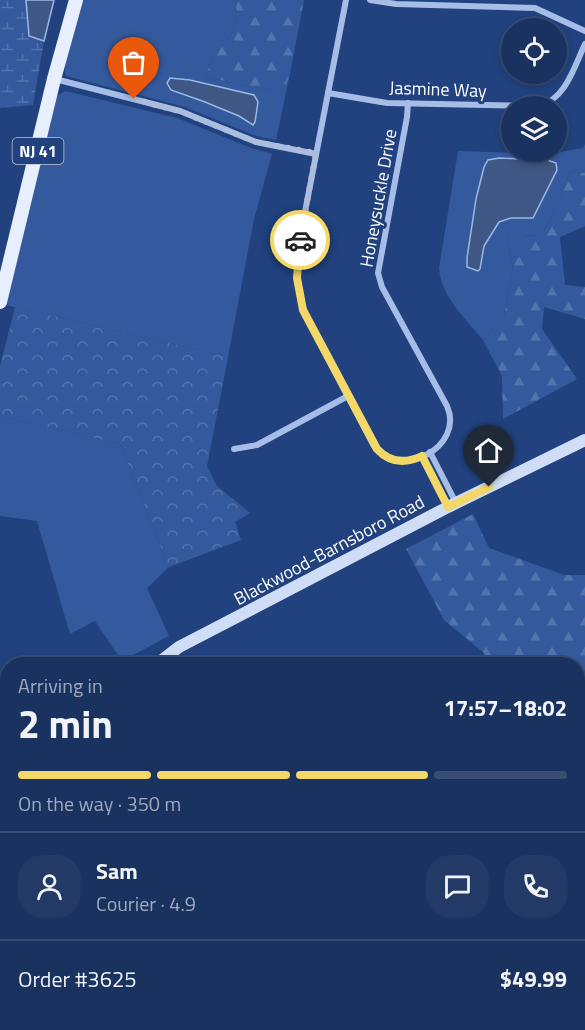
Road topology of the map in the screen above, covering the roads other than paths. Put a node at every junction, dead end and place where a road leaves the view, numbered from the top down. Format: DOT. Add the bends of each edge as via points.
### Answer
graph roads {
  1 [pos="76,0"];
  2 [pos="346,0"];
  3 [pos="370,0"];
  4 [pos="585,32"];
  5 [pos="585,44"];
  6 [pos="54,79"];
  7 [pos="328,93"];
  8 [pos="408,103"];
  9 [pos="316,153"];
  10 [pos="0,302"];
  11 [pos="348,396"];
  12 [pos="585,440"];
  13 [pos="234,449"];
  14 [pos="430,452"];
  15 [pos="422,456"];
  16 [pos="452,505"];
  17 [pos="166,657"];
  1 -- 6 [label="main road, NJ 41"];
  2 -- 7 [label="street"];
  3 -- 4 [label="street" via="535,8"];
  5 -- 8 [label="street, Jasmine Way" via="562,90 544,105"];
  6 -- 9 [label="street" via="180,111 256,142"];
  6 -- 10 [label="main road, NJ 41"];
  7 -- 8 [label="street, Jasmine Way"];
  7 -- 9 [label="street"];
  8 -- 14 [label="street, Honeysuckle Drive" via="378,271 382,287 449,410 448,434"];
  9 -- 11 [label="street" via="298,248 297,286 306,317"];
  11 -- 13 [label="street" via="257,445"];
  11 -- 15 [label="street" via="374,446 384,456 404,461"];
  12 -- 16 [label="main road, Blackwood-Barnsboro Road"];
  14 -- 15 [label="street"];
  14 -- 16 [label="street"];
  15 -- 16 [label="street"];
  16 -- 17 [label="main road, Blackwood-Barnsboro Road" via="179,646"];
}
